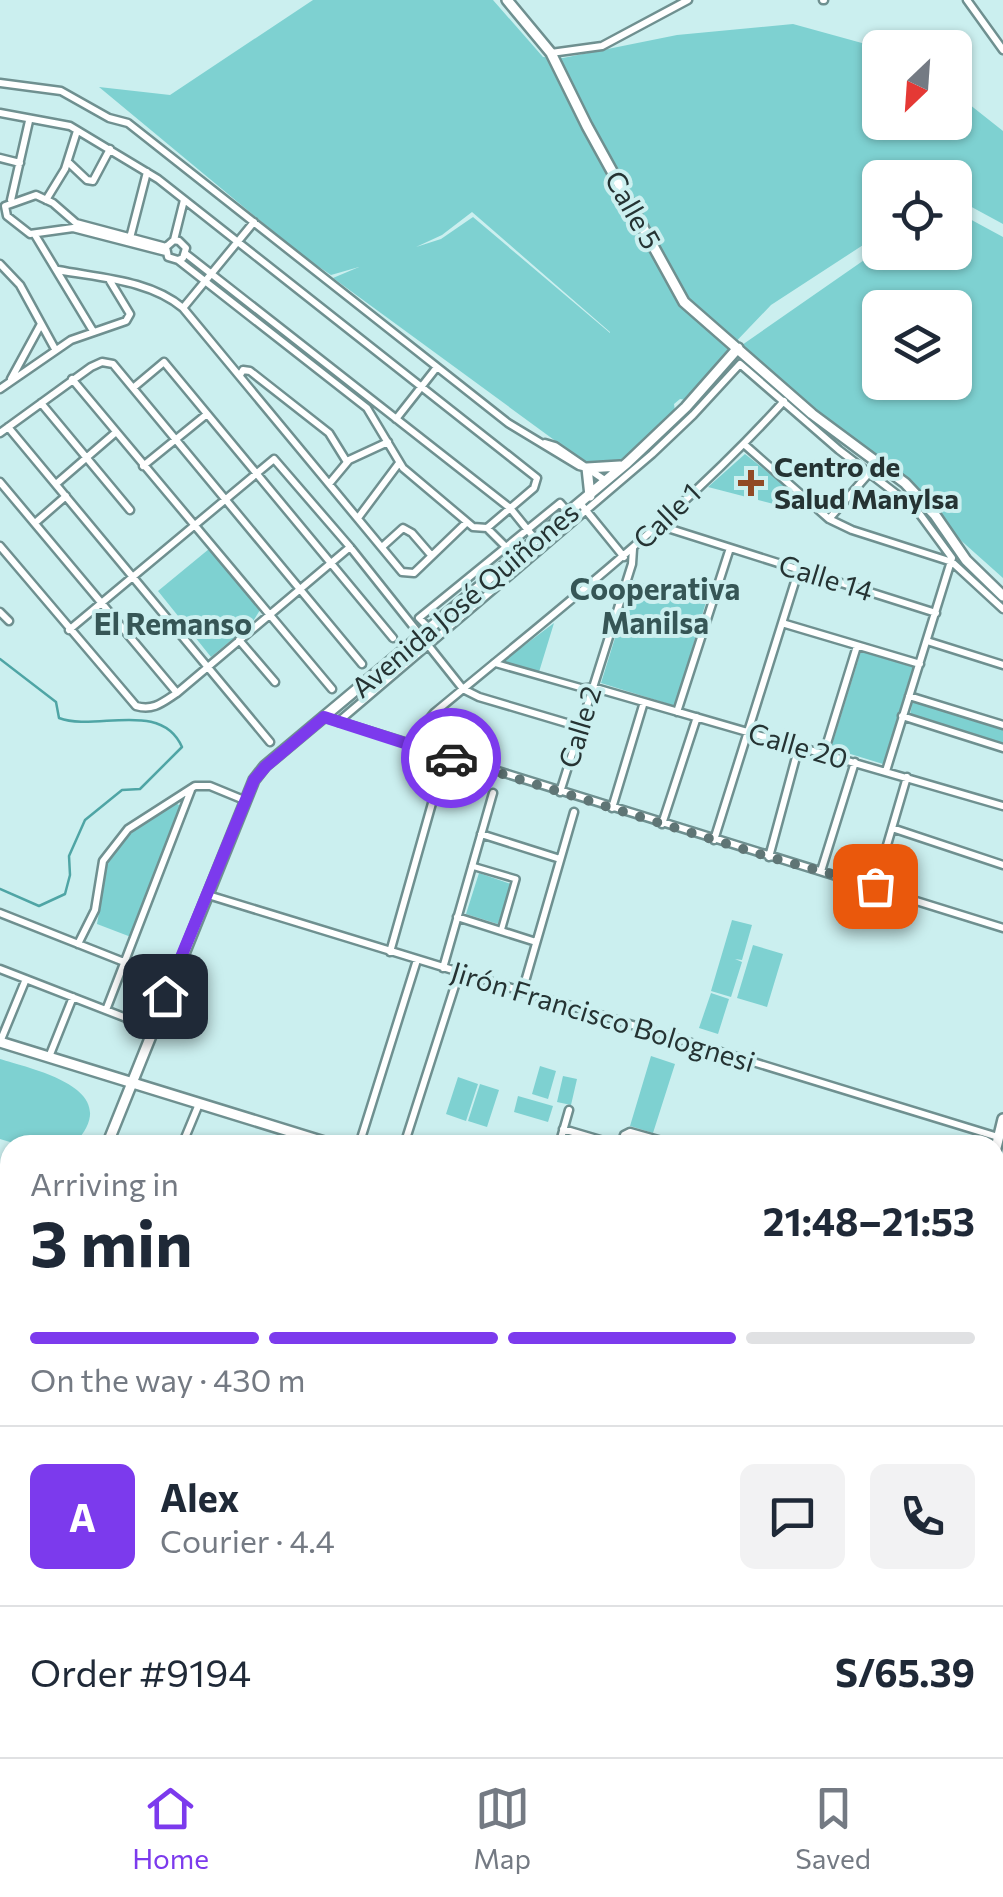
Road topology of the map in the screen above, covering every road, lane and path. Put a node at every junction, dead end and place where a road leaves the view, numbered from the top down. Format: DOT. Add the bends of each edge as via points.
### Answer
graph roads {
  1 [pos="507,0"];
  2 [pos="688,0"];
  3 [pos="967,0"];
  4 [pos="1003,50"];
  5 [pos="551,54"];
  6 [pos="0,83"];
  7 [pos="0,113"];
  8 [pos="30,121"];
  9 [pos="78,131"];
  10 [pos="110,149"];
  11 [pos="0,158"];
  12 [pos="68,162"];
  13 [pos="20,163"];
  14 [pos="148,172"];
  15 [pos="46,200"];
  16 [pos="184,200"];
  17 [pos="5,208"];
  18 [pos="0,222"];
  19 [pos="254,222"];
  20 [pos="35,235"];
  21 [pos="130,238"];
  22 [pos="174,240"];
  23 [pos="238,242"];
  24 [pos="166,250"];
  25 [pos="186,254"];
  26 [pos="178,260"];
  27 [pos="0,264"];
  28 [pos="58,270"];
  29 [pos="212,274"];
  30 [pos="110,280"];
  31 [pos="206,282"];
  32 [pos="184,308"];
  33 [pos="41,323"];
  34 [pos="93,330"];
  35 [pos="738,348"];
  36 [pos="55,350"];
  37 [pos="438,367"];
  38 [pos="240,375"];
  39 [pos="72,379"];
  40 [pos="4,382"];
  41 [pos="422,387"];
  42 [pos="133,388"];
  43 [pos="784,401"];
  44 [pos="41,402"];
  45 [pos="207,414"];
  46 [pos="396,419"];
  47 [pos="8,427"];
  48 [pos="115,433"];
  49 [pos="0,434"];
  50 [pos="176,439"];
  51 [pos="388,442"];
  52 [pos="744,445"];
  53 [pos="86,457"];
  54 [pos="347,462"];
  55 [pos="398,463"];
  56 [pos="627,463"];
  57 [pos="143,466"];
  58 [pos="587,468"];
  59 [pos="872,471"];
  60 [pos="257,474"];
  61 [pos="606,481"];
  62 [pos="0,482"];
  63 [pos="56,484"];
  64 [pos="329,484"];
  65 [pos="66,496"];
  66 [pos="590,496"];
  67 [pos="227,499"];
  68 [pos="510,508"];
  69 [pos="584,508"];
  70 [pos="130,510"];
  71 [pos="568,513"];
  72 [pos="358,518"];
  73 [pos="830,519"];
  74 [pos="467,522"];
  75 [pos="35,524"];
  76 [pos="658,526"];
  77 [pos="193,527"];
  78 [pos="488,528"];
  79 [pos="528,530"];
  80 [pos="937,536"];
  81 [pos="536,540"];
  82 [pos="350,547"];
  83 [pos="382,547"];
  84 [pos="0,548"];
  85 [pos="506,548"];
  86 [pos="634,548"];
  87 [pos="730,548"];
  88 [pos="498,554"];
  89 [pos="927,554"];
  90 [pos="432,556"];
  91 [pos="624,557"];
  92 [pos="952,562"];
  93 [pos="330,564"];
  94 [pos="616,564"];
  95 [pos="506,565"];
  96 [pos="798,569"];
  97 [pos="136,576"];
  98 [pos="629,576"];
  99 [pos="301,588"];
  100 [pos="1003,596"];
  101 [pos="103,603"];
  102 [pos="1003,609"];
  103 [pos="0,612"];
  104 [pos="936,612"];
  105 [pos="269,615"];
  106 [pos="9,621"];
  107 [pos="782,624"];
  108 [pos="70,630"];
  109 [pos="425,632"];
  110 [pos="393,638"];
  111 [pos="238,640"];
  112 [pos="927,640"];
  113 [pos="430,646"];
  114 [pos="857,646"];
  115 [pos="362,664"];
  116 [pos="494,664"];
  117 [pos="920,664"];
  118 [pos="208,665"];
  119 [pos="1003,665"];
  120 [pos="274,682"];
  121 [pos="332,688"];
  122 [pos="592,688"];
  123 [pos="463,689"];
  124 [pos="177,692"];
  125 [pos="909,696"];
  126 [pos="644,702"];
  127 [pos="678,712"];
  128 [pos="902,716"];
  129 [pos="324,717"];
  130 [pos="697,717"];
  131 [pos="338,722"];
  132 [pos="1003,725"];
  133 [pos="580,727"];
  134 [pos="747,732"];
  135 [pos="270,742"];
  136 [pos="800,746"];
  137 [pos="416,747"];
  138 [pos="1003,748"];
  139 [pos="824,753"];
  140 [pos="855,762"];
  141 [pos="886,771"];
  142 [pos="440,775"];
  143 [pos="908,777"];
  144 [pos="191,789"];
  145 [pos="494,792"];
  146 [pos="560,792"];
  147 [pos="244,800"];
  148 [pos="1003,806"];
  149 [pos="612,808"];
  150 [pos="574,812"];
  151 [pos="662,824"];
  152 [pos="892,828"];
  153 [pos="482,834"];
  154 [pos="714,840"];
  155 [pos="769,857"];
  156 [pos="560,858"];
  157 [pos="1003,865"];
  158 [pos="472,866"];
  159 [pos="822,871"];
  160 [pos="875,886"];
  161 [pos="208,895"];
  162 [pos="0,912"];
  163 [pos="457,917"];
  164 [pos="1003,928"];
  165 [pos="501,931"];
  166 [pos="536,942"];
  167 [pos="78,944"];
  168 [pos="390,952"];
  169 [pos="416,960"];
  170 [pos="124,962"];
  171 [pos="0,968"];
  172 [pos="443,968"];
  173 [pos="459,973"];
  174 [pos="26,979"];
  175 [pos="522,992"];
  176 [pos="73,998"];
  177 [pos="106,1010"];
  178 [pos="152,1028"];
  179 [pos="0,1042"];
  180 [pos="49,1056"];
  181 [pos="131,1081"];
  182 [pos="199,1102"];
  183 [pos="569,1110"];
  184 [pos="563,1129"];
  185 [pos="111,1135"];
  186 [pos="186,1135"];
  187 [pos="303,1135"];
  188 [pos="362,1135"];
  189 [pos="407,1135"];
  190 [pos="562,1135"];
  191 [pos="584,1135"];
  192 [pos="991,1135"];
  1 -- 5 [label="street, Calle 5"];
  2 -- 5 [label="street" via="602,46"];
  3 -- 4 [label="street"];
  5 -- 35 [label="street, Calle 5" via="684,302"];
  6 -- 19 [label="street" via="61,91 128,123"];
  7 -- 8 [label="street"];
  8 -- 9 [label="street"];
  8 -- 13 [label="street"];
  9 -- 10 [label="street"];
  9 -- 12 [label="street"];
  10 -- 12 [label="street" via="94,181"];
  10 -- 14 [label="street"];
  11 -- 13 [label="street"];
  12 -- 15 [label="street"];
  13 -- 17 [label="street"];
  14 -- 16 [label="street"];
  14 -- 21 [label="street"];
  15 -- 17 [label="street" via="36,195"];
  15 -- 21 [label="street" via="76,224"];
  16 -- 22 [label="street"];
  16 -- 23 [label="street"];
  17 -- 18 [label="street"];
  17 -- 20 [label="street"];
  19 -- 23 [label="street"];
  19 -- 37 [label="street"];
  20 -- 24 [label="street" via="73,228"];
  20 -- 28 [label="street"];
  21 -- 24 [label="street"];
  22 -- 24 [label="street"];
  22 -- 25 [label="street"];
  23 -- 29 [label="street"];
  23 -- 41 [label="street"];
  24 -- 26 [label="street"];
  25 -- 26 [label="street"];
  25 -- 29 [label="street"];
  26 -- 31 [label="street"];
  27 -- 33 [label="street" via="20,284"];
  28 -- 30 [label="street"];
  28 -- 34 [label="street"];
  29 -- 31 [label="street"];
  29 -- 46 [label="street"];
  30 -- 32 [label="street" via="163,293"];
  30 -- 34 [label="street" via="129,318"];
  31 -- 32 [label="street"];
  31 -- 51 [label="street" via="368,408"];
  32 -- 38 [label="street"];
  33 -- 36 [label="street"];
  33 -- 40 [label="street"];
  34 -- 36 [label="street"];
  35 -- 56 [label="street, Avenida José Quiñones"];
  35 -- 100 [label="street, Calle 5" via="905,483"];
  36 -- 40 [label="street"];
  37 -- 41 [label="street"];
  37 -- 58 [label="street" via="508,423"];
  38 -- 54 [label="street" via="250,370 330,433"];
  38 -- 64 [label="street"];
  39 -- 42 [label="street" via="102,362 113,364"];
  39 -- 44 [label="street"];
  39 -- 48 [label="street"];
  41 -- 46 [label="street"];
  41 -- 68 [label="street" via="537,478"];
  42 -- 45 [label="street" via="164,362"];
  42 -- 50 [label="street"];
  43 -- 52 [label="street, Calle 1"];
  43 -- 59 [label="street"];
  43 -- 69 [label="street" via="738,364 694,415"];
  44 -- 47 [label="street"];
  44 -- 53 [label="street"];
  45 -- 50 [label="street"];
  45 -- 60 [label="street"];
  46 -- 68 [label="street"];
  47 -- 49 [label="street"];
  47 -- 63 [label="street"];
  48 -- 53 [label="street"];
  48 -- 57 [label="street"];
  50 -- 57 [label="street"];
  50 -- 67 [label="street"];
  51 -- 54 [label="street"];
  51 -- 55 [label="street"];
  52 -- 73 [label="street"];
  52 -- 76 [label="street, Calle 1"];
  53 -- 63 [label="street"];
  53 -- 70 [label="street"];
  54 -- 64 [label="street"];
  55 -- 72 [label="street"];
  55 -- 74 [label="street"];
  56 -- 58 [label="street"];
  56 -- 61 [label="street, Avenida José Quiñones"];
  57 -- 77 [label="street"];
  58 -- 61 [label="street"];
  58 -- 66 [label="street"];
  59 -- 73 [label="street"];
  59 -- 80 [label="street"];
  60 -- 67 [label="street"];
  60 -- 82 [label="street" via="274,459"];
  60 -- 93 [label="street"];
  61 -- 66 [label="street, Avenida José Quiñones"];
  62 -- 75 [label="street"];
  63 -- 65 [label="street"];
  64 -- 72 [label="street"];
  65 -- 75 [label="street"];
  65 -- 97 [label="street"];
  66 -- 69 [label="street, Avenida José Quiñones"];
  67 -- 77 [label="street"];
  67 -- 99 [label="street"];
  68 -- 78 [label="street"];
  68 -- 79 [label="street"];
  69 -- 71 [label="street, Avenida José Quiñones"];
  69 -- 91 [label="street"];
  69 -- 113 [label="street"];
  71 -- 79 [label="street" via="560,503"];
  71 -- 81 [label="street, Avenida José Quiñones"];
  72 -- 83 [label="street"];
  73 -- 89 [label="street"];
  74 -- 78 [label="street"];
  74 -- 90 [label="street"];
  75 -- 101 [label="street"];
  76 -- 86 [label="street, Calle 1"];
  76 -- 87 [label="street, Calle 14"];
  77 -- 97 [label="street"];
  77 -- 105 [label="street"];
  78 -- 85 [label="street"];
  79 -- 81 [label="street"];
  79 -- 85 [label="street"];
  80 -- 89 [label="street"];
  80 -- 92 [label="street"];
  81 -- 95 [label="street, Avenida José Quiñones"];
  82 -- 93 [label="street"];
  82 -- 109 [label="street"];
  83 -- 90 [label="street" via="405,574"];
  83 -- 90 [label="street" via="403,528"];
  84 -- 108 [label="street"];
  85 -- 88 [label="street"];
  86 -- 91 [label="street, Calle 1"];
  86 -- 98 [label="street, Calle 2"];
  87 -- 96 [label="street, Calle 14"];
  87 -- 127 [label="street"];
  88 -- 95 [label="street"];
  88 -- 109 [label="street" via="419,618"];
  89 -- 92 [label="street"];
  91 -- 94 [label="street, Calle 1"];
  92 -- 102 [label="street"];
  92 -- 104 [label="street"];
  93 -- 99 [label="street"];
  93 -- 110 [label="street"];
  94 -- 98 [label="street"];
  94 -- 116 [label="street, Calle 1"];
  95 -- 109 [label="street, Avenida José Quiñones"];
  96 -- 104 [label="street, Calle 14"];
  96 -- 107 [label="street"];
  97 -- 101 [label="street"];
  97 -- 118 [label="street"];
  98 -- 122 [label="street, Calle 2"];
  99 -- 105 [label="street"];
  99 -- 115 [label="street"];
  101 -- 108 [label="street"];
  101 -- 124 [label="street"];
  103 -- 106 [label="street"];
  104 -- 112 [label="street"];
  105 -- 111 [label="street"];
  105 -- 121 [label="street"];
  107 -- 114 [label="street"];
  107 -- 134 [label="street"];
  108 -- 124 [label="street" via="136,706 158,706"];
  109 -- 113 [label="street"];
  109 -- 129 [label="street, Avenida José Quiñones"];
  111 -- 118 [label="street"];
  111 -- 120 [label="street"];
  112 -- 117 [label="street"];
  112 -- 119 [label="street"];
  113 -- 123 [label="street"];
  113 -- 131 [label="street"];
  114 -- 117 [label="street"];
  114 -- 139 [label="street"];
  116 -- 122 [label="street"];
  116 -- 123 [label="street, Calle 1"];
  117 -- 125 [label="street"];
  118 -- 124 [label="street"];
  118 -- 135 [label="street"];
  122 -- 126 [label="street, Calle 20"];
  122 -- 133 [label="street, Calle 2"];
  123 -- 133 [label="street"];
  123 -- 137 [label="street, Calle 1" via="427,720"];
  125 -- 128 [label="street"];
  125 -- 132 [label="street"];
  126 -- 127 [label="street, Calle 20"];
  126 -- 149 [label="street"];
  127 -- 130 [label="street, Calle 20"];
  128 -- 138 [label="street"];
  128 -- 141 [label="street"];
  129 -- 131 [label="street"];
  129 -- 147 [label="street, Avenida José Quiñones" via="266,766"];
  130 -- 134 [label="street, Calle 20"];
  130 -- 151 [label="street"];
  131 -- 137 [label="street"];
  133 -- 146 [label="street, Calle 2"];
  134 -- 136 [label="street, Calle 20"];
  134 -- 154 [label="street"];
  136 -- 139 [label="street, Calle 20"];
  136 -- 155 [label="street"];
  137 -- 146 [label="street"];
  139 -- 140 [label="street, Calle 20"];
  140 -- 141 [label="street, Calle 20"];
  140 -- 159 [label="street"];
  141 -- 143 [label="street, Calle 20"];
  142 -- 168 [label="street"];
  143 -- 148 [label="street, Calle 20"];
  143 -- 152 [label="street"];
  144 -- 147 [label="street" via="210,786"];
  144 -- 167 [label="street" via="136,822 108,852 95,910"];
  144 -- 170 [label="street"];
  145 -- 153 [label="street"];
  146 -- 149 [label="street"];
  147 -- 161 [label="street, Avenida José Quiñones"];
  149 -- 151 [label="street"];
  150 -- 156 [label="street"];
  151 -- 154 [label="street"];
  152 -- 157 [label="street"];
  152 -- 160 [label="street"];
  153 -- 156 [label="street"];
  153 -- 158 [label="street"];
  154 -- 155 [label="street"];
  155 -- 159 [label="street"];
  156 -- 166 [label="street"];
  158 -- 163 [label="street"];
  158 -- 165 [label="street" via="516,879"];
  159 -- 160 [label="street"];
  160 -- 164 [label="street"];
  161 -- 168 [label="street, Jirón Francisco Bolognesi"];
  161 -- 178 [label="street, Avenida José Quiñones"];
  162 -- 167 [label="street"];
  163 -- 165 [label="street"];
  163 -- 172 [label="street"];
  165 -- 166 [label="street"];
  166 -- 175 [label="street"];
  167 -- 170 [label="street"];
  168 -- 169 [label="street, Jirón Francisco Bolognesi"];
  169 -- 172 [label="street, Jirón Francisco Bolognesi"];
  169 -- 188 [label="street"];
  170 -- 177 [label="street"];
  171 -- 174 [label="street"];
  172 -- 173 [label="street, Jirón Francisco Bolognesi"];
  173 -- 175 [label="street, Jirón Francisco Bolognesi"];
  173 -- 189 [label="street"];
  174 -- 176 [label="street"];
  174 -- 179 [label="street"];
  175 -- 192 [label="street, Jirón Francisco Bolognesi"];
  176 -- 177 [label="street"];
  176 -- 180 [label="street"];
  177 -- 178 [label="street"];
  178 -- 181 [label="street, Avenida José Quiñones"];
  179 -- 180 [label="street"];
  180 -- 181 [label="street"];
  181 -- 182 [label="street"];
  181 -- 185 [label="street, Avenida José Quiñones"];
  182 -- 186 [label="street"];
  182 -- 187 [label="street"];
  183 -- 184 [label="street"];
  184 -- 190 [label="street"];
  184 -- 191 [label="street"];
}
